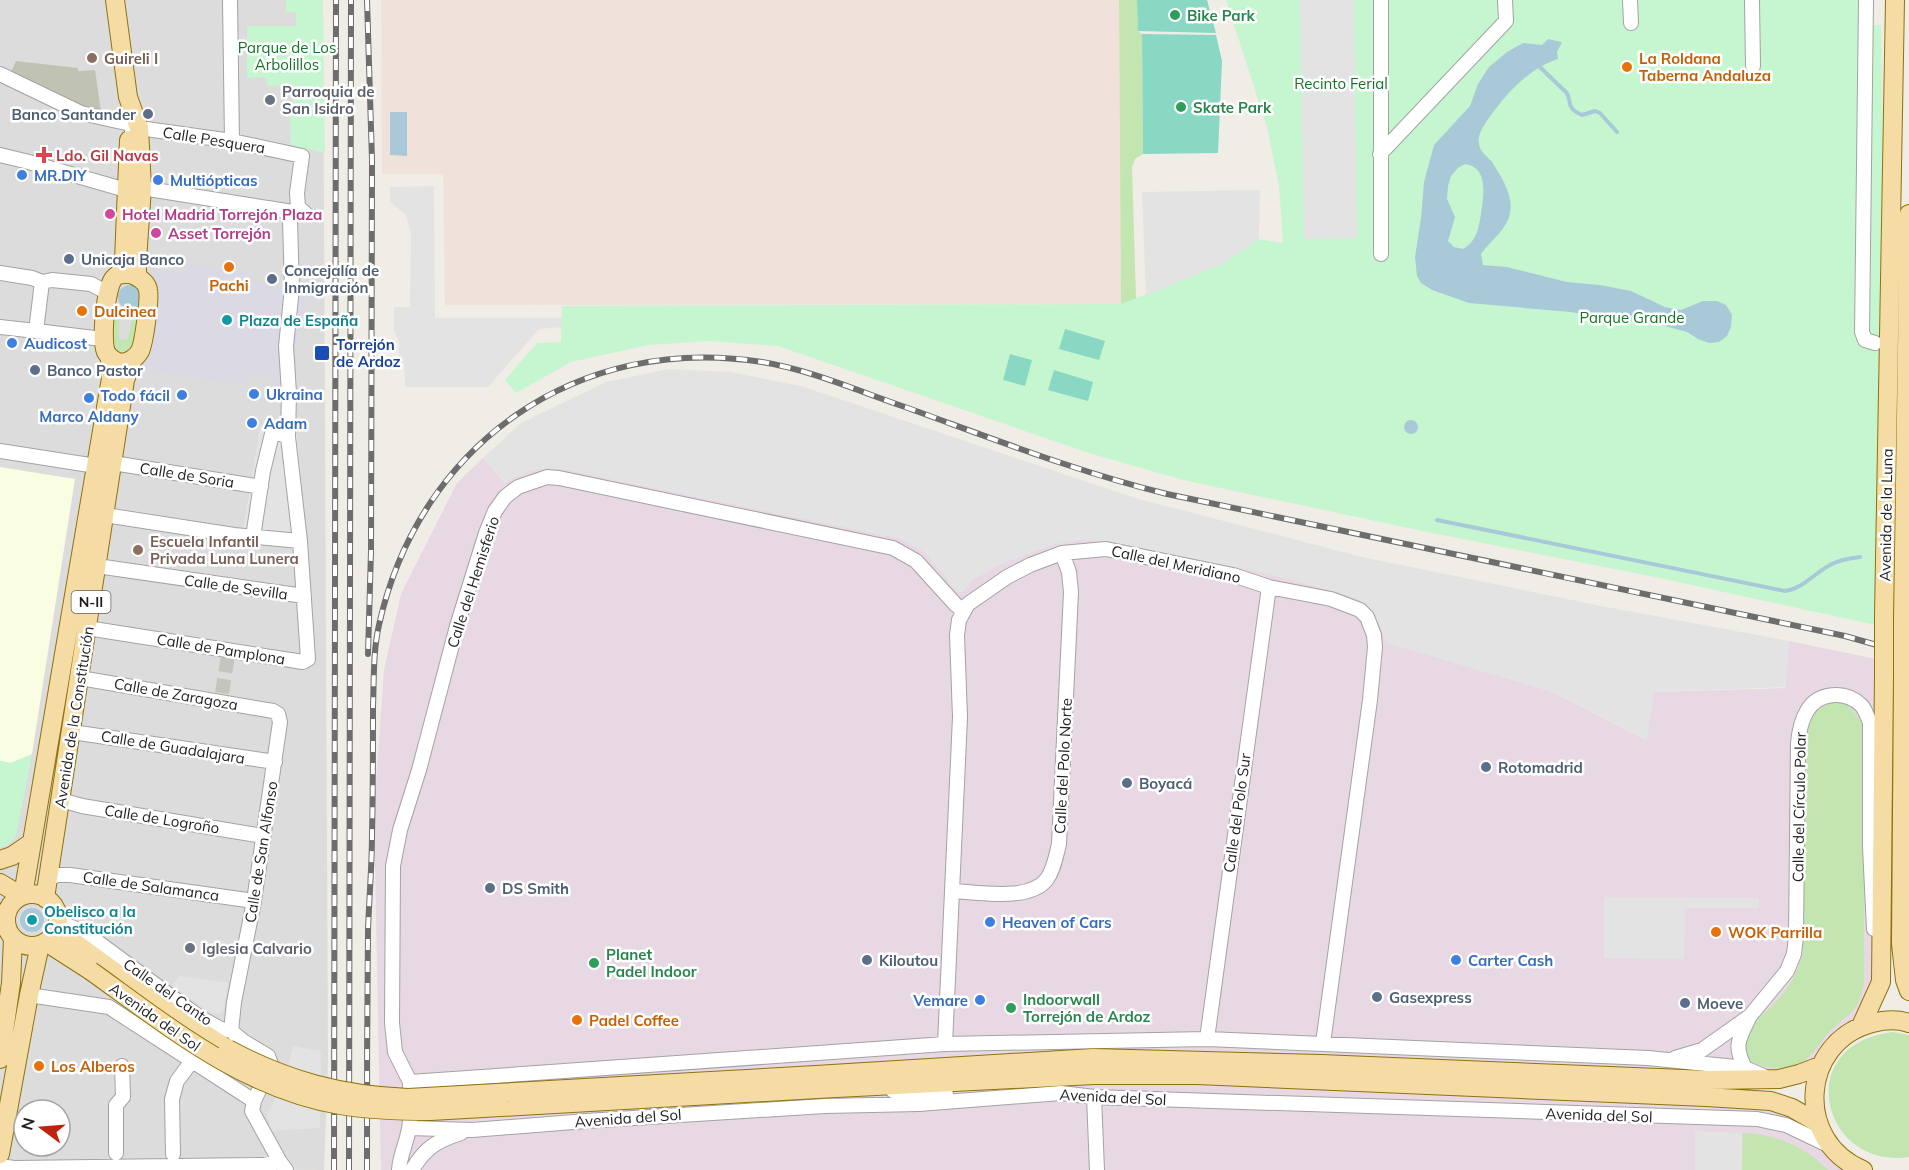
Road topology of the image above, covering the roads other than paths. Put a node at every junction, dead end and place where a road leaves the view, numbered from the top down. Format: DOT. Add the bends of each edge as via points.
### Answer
graph roads {
  1 [pos="105,0"];
  2 [pos="115,0"];
  3 [pos="230,0"];
  4 [pos="1381,0"];
  5 [pos="1505,0"];
  6 [pos="1630,0"];
  7 [pos="1752,0"];
  8 [pos="1866,0"];
  9 [pos="1895,0"];
  10 [pos="1630,23"];
  11 [pos="1753,66"];
  12 [pos="0,74"];
  13 [pos="132,126"];
  14 [pos="232,141"];
  15 [pos="1380,154"];
  16 [pos="0,156"];
  17 [pos="119,188"];
  18 [pos="142,188"];
  19 [pos="1909,214"];
  20 [pos="290,221"];
  21 [pos="1381,254"];
  22 [pos="0,273"];
  23 [pos="119,275"];
  24 [pos="137,277"];
  25 [pos="42,282"];
  26 [pos="108,293"];
  27 [pos="0,327"];
  28 [pos="36,331"];
  29 [pos="103,339"];
  30 [pos="1875,343"];
  31 [pos="110,358"];
  32 [pos="133,359"];
  33 [pos="288,437"];
  34 [pos="0,451"];
  35 [pos="104,465"];
  36 [pos="261,487"];
  37 [pos="105,515"];
  38 [pos="252,537"];
  39 [pos="300,540"];
  40 [pos="1062,553"];
  41 [pos="97,566"];
  42 [pos="1269,587"];
  43 [pos="304,596"];
  44 [pos="963,610"];
  45 [pos="87,628"];
  46 [pos="80,678"];
  47 [pos="273,711"];
  48 [pos="72,732"];
  49 [pos="275,762"];
  50 [pos="61,800"];
  51 [pos="263,836"];
  52 [pos="31,843"];
  53 [pos="0,860"];
  54 [pos="48,879"];
  55 [pos="0,883"];
  56 [pos="953,891"];
  57 [pos="23,895"];
  58 [pos="45,898"];
  59 [pos="254,900"];
  60 [pos="3,914"];
  61 [pos="50,934"];
  62 [pos="13,939"];
  63 [pos="1881,982"];
  64 [pos="1909,991"];
  65 [pos="29,995"];
  66 [pos="1750,1016"];
  67 [pos="1909,1023"];
  68 [pos="1861,1026"];
  69 [pos="231,1031"];
  70 [pos="1207,1039"];
  71 [pos="1323,1043"];
  72 [pos="945,1044"];
  73 [pos="0,1059"];
  74 [pos="1667,1060"];
  75 [pos="189,1065"];
  76 [pos="122,1066"];
  77 [pos="1820,1066"];
  78 [pos="1745,1068"];
  79 [pos="1771,1079"];
  80 [pos="410,1082"];
  81 [pos="816,1082"];
  82 [pos="856,1087"];
  83 [pos="1020,1095"];
  84 [pos="1094,1097"];
  85 [pos="254,1101"];
  86 [pos="1818,1123"];
  87 [pos="410,1128"];
  88 [pos="472,1130"];
  89 [pos="1830,1146"];
  90 [pos="116,1153"];
  91 [pos="0,1154"];
  92 [pos="173,1154"];
  93 [pos="0,1166"];
  94 [pos="283,1166"];
  95 [pos="1858,1169"];
  96 [pos="399,1170"];
  97 [pos="412,1170"];
  98 [pos="1097,1170"];
  1 -- 13 [label="main road, N-II" via="117,98"];
  2 -- 13 [label="main road, N-II"];
  3 -- 14 [label="street"];
  4 -- 15 [label="street"];
  5 -- 15 [label="street" via="1506,21"];
  6 -- 10 [label="street"];
  7 -- 11 [label="street"];
  8 -- 30 [label="street" via="1862,332 1865,340"];
  9 -- 63 [label="main road, Avenida de la Luna, bridge"];
  12 -- 13 [label="street, Calle Pesquera" via="81,113"];
  13 -- 14 [label="street, Calle Pesquera"];
  13 -- 18 [label="main road, N-II"];
  13 -- 23 [label="main road, N-II" via="124,260"];
  14 -- 18 [label="street, Calle Pesquera" via="302,156 297,193 298,207 306,214"];
  15 -- 21 [label="street"];
  16 -- 17 [label="street"];
  18 -- 24 [label="main road, N-II"];
  19 -- 64 [label="main road, Avenida de la Luna, bridge" via="1901,944"];
  20 -- 33 [label="street, Calle de Pamplona"];
  22 -- 25 [label="street"];
  23 -- 24 [label="main road"];
  23 -- 26 [label="main road, N-II"];
  24 -- 32 [label="main road, N-II" via="148,289 142,343"];
  25 -- 26 [label="street" via="80,282"];
  25 -- 28 [label="street"];
  26 -- 29 [label="main road, N-II"];
  27 -- 28 [label="street"];
  28 -- 29 [label="street"];
  29 -- 31 [label="main road, N-II"];
  31 -- 32 [label="main road" via="121,363"];
  31 -- 35 [label="main road, Avenida de la Constitución / N-II"];
  32 -- 35 [label="main road, Avenida de la Constitución / N-II"];
  33 -- 36 [label="street" via="272,434"];
  33 -- 39 [label="street, Calle de Pamplona"];
  34 -- 35 [label="street, Calle de Soria"];
  35 -- 36 [label="street, Calle de Soria"];
  35 -- 37 [label="main road, Avenida de la Constitución / N-II"];
  35 -- 52 [label="main road, Avenida de la Constitución / N-II"];
  36 -- 38 [label="street"];
  37 -- 38 [label="street"];
  37 -- 41 [label="main road, Avenida de la Constitución / N-II"];
  38 -- 39 [label="street"];
  39 -- 43 [label="street, Calle de Pamplona"];
  40 -- 42 [label="street, Calle del Meridiano" via="1106,549 1233,575"];
  40 -- 44 [label="street, Calle del Meridiano" via="1007,577"];
  40 -- 56 [label="street, Calle del Polo Norte" via="1071,592 1059,844 1054,865 1046,881 1035,890"];
  41 -- 43 [label="street, Calle de Sevilla"];
  41 -- 45 [label="main road, Avenida de la Constitución / N-II"];
  42 -- 70 [label="street, Calle del Polo Sur"];
  42 -- 71 [label="street, Calle del Meridiano" via="1348,604 1367,617 1374,635 1370,700"];
  43 -- 45 [label="street, Calle de Pamplona" via="308,659 303,662"];
  44 -- 56 [label="street" via="957,634 960,717"];
  44 -- 80 [label="street, Calle del Hemisferio" via="916,561 893,548 559,478 532,481 504,497 486,532 464,605 393,866 393,1032 395,1052"];
  45 -- 46 [label="main road, Avenida de la Constitución / N-II"];
  46 -- 47 [label="street, Calle de Zaragoza" via="222,697"];
  46 -- 48 [label="main road, Avenida de la Constitución / N-II"];
  47 -- 49 [label="street, Calle de San Alfonso" via="280,722"];
  48 -- 49 [label="street, Calle de Guadalajara"];
  48 -- 50 [label="main road, Avenida de la Constitución / N-II"];
  49 -- 51 [label="street, Calle de San Alfonso"];
  50 -- 51 [label="street, Calle de Logroño"];
  50 -- 54 [label="main road, Avenida de la Constitución / N-II"];
  51 -- 59 [label="street, Calle de San Alfonso"];
  52 -- 53 [label="main road"];
  52 -- 57 [label="main road, Avenida de la Constitución / N-II"];
  54 -- 58 [label="main road, Avenida de la Constitución / N-II"];
  54 -- 59 [label="street, Calle de Salamanca" via="70,875"];
  55 -- 57 [label="main road"];
  56 -- 72 [label="street"];
  57 -- 58 [label="main road" via="38,894"];
  57 -- 60 [label="main road, N-II"];
  58 -- 61 [label="main road" via="56,910"];
  59 -- 69 [label="street, Calle de San Alfonso"];
  60 -- 62 [label="main road, N-II"];
  61 -- 62 [label="main road" via="29,946"];
  61 -- 65 [label="main road"];
  61 -- 69 [label="street, Calle del Canto" via="87,934 199,1017"];
  61 -- 81 [label="main road, Avenida del Sol, bridge" via="192,1043 222,1061 276,1087 339,1105 431,1111"];
  62 -- 73 [label="main road, N-II"];
  63 -- 66 [label="street, Calle del Círculo Polar" via="1873,918 1870,722 1863,706 1852,699 1826,696 1808,710 1800,726 1794,954 1787,971"];
  63 -- 68 [label="main road, Avenida de la Luna"];
  65 -- 85 [label="street" via="109,1007"];
  65 -- 91 [label="main road"];
  66 -- 74 [label="street, Calle del Círculo Polar" via="1702,1050"];
  66 -- 78 [label="street, Calle del Círculo Polar" via="1739,1039 1738,1054"];
  67 -- 68 [label="main road" via="1882,1021"];
  68 -- 77 [label="main road" via="1831,1048"];
  69 -- 85 [label="street, Calle del Canto" via="268,1056 271,1064"];
  70 -- 71 [label="street"];
  70 -- 72 [label="street"];
  71 -- 74 [label="street"];
  72 -- 80 [label="street"];
  74 -- 78 [label="street"];
  75 -- 92 [label="street" via="177,1081 172,1099"];
  76 -- 90 [label="street" via="123,1097 116,1105"];
  77 -- 79 [label="main road, Avenida del Sol"];
  77 -- 86 [label="main road" via="1814,1104"];
  78 -- 79 [label="street"];
  79 -- 81 [label="main road, Avenida del Sol" via="1093,1058"];
  80 -- 87 [label="street"];
  81 -- 82 [label="main road, Avenida del Sol"];
  82 -- 83 [label="street" via="919,1094"];
  82 -- 86 [label="main road, Avenida del Sol" via="1197,1075 1771,1101"];
  83 -- 84 [label="street, Avenida del Sol" via="1061,1093"];
  83 -- 88 [label="street, Avenida del Sol" via="974,1101 825,1106"];
  84 -- 89 [label="street, Avenida del Sol" via="1757,1119 1786,1125"];
  84 -- 98 [label="street"];
  85 -- 94 [label="street" via="252,1111"];
  86 -- 89 [label="main road"];
  87 -- 88 [label="street, Avenida del Sol"];
  87 -- 96 [label="street"];
  88 -- 97 [label="street" via="443,1139 421,1154"];
  89 -- 95 [label="main road"];
  93 -- 94 [label="street"];
}
